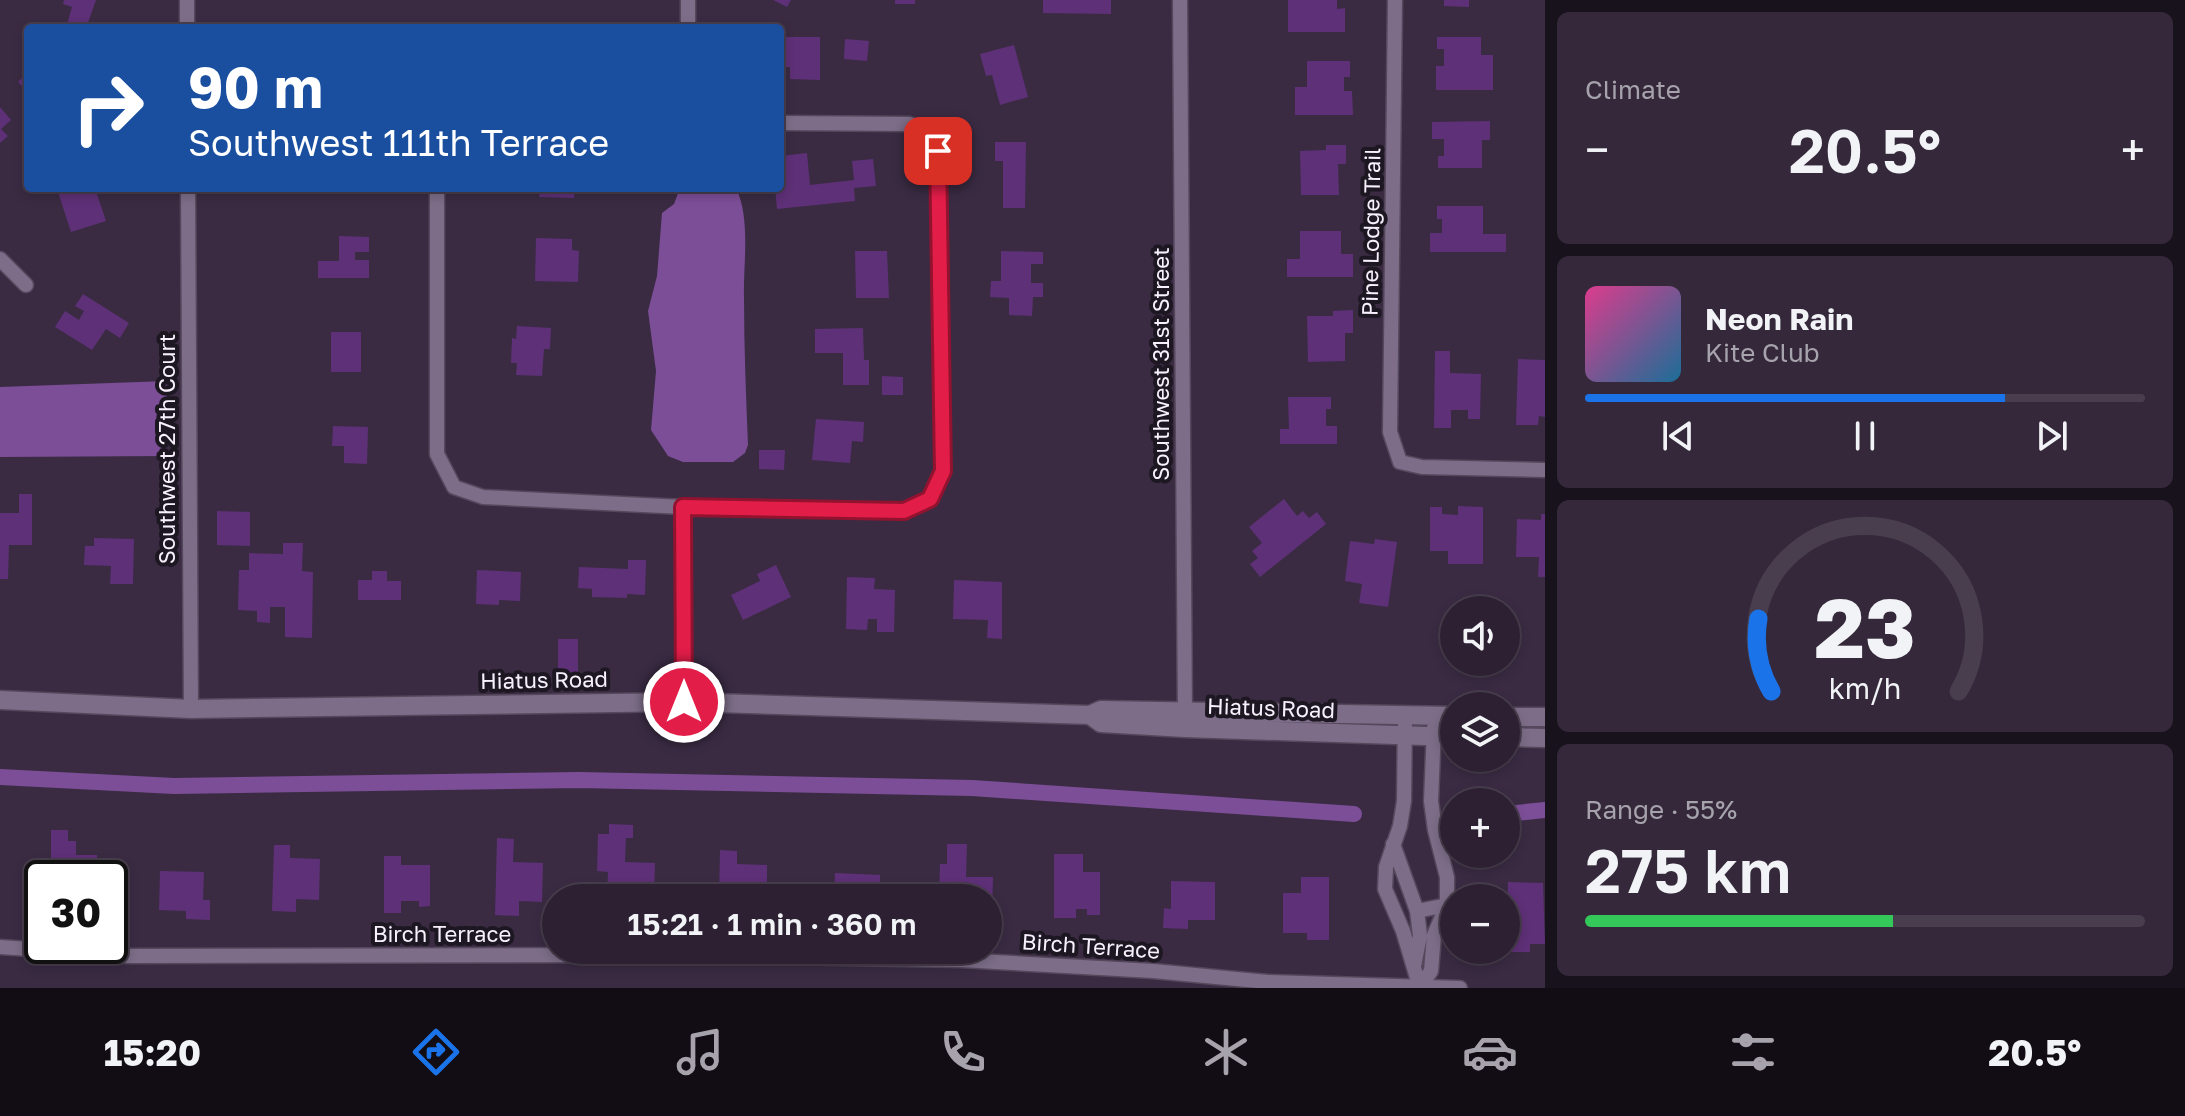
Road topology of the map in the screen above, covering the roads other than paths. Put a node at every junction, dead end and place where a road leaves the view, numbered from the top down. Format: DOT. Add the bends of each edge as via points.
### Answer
graph roads {
  1 [pos="187,0"];
  2 [pos="688,0"];
  3 [pos="1180,0"];
  4 [pos="1395,0"];
  5 [pos="187,24"];
  6 [pos="688,24"];
  7 [pos="784,123"];
  8 [pos="188,192"];
  9 [pos="437,192"];
  10 [pos="0,259"];
  11 [pos="26,285"];
  12 [pos="1545,470"];
  13 [pos="683,507"];
  14 [pos="0,700"];
  15 [pos="684,702"];
  16 [pos="191,709"];
  17 [pos="1405,714"];
  18 [pos="1434,716"];
  19 [pos="1440,716"];
  20 [pos="1520,717"];
  21 [pos="1545,717"];
  22 [pos="1185,720"];
  23 [pos="1405,736"];
  24 [pos="1434,736"];
  25 [pos="1440,736"];
  26 [pos="1520,737"];
  27 [pos="1545,738"];
  28 [pos="1393,843"];
  29 [pos="1447,884"];
  30 [pos="1440,906"];
  31 [pos="1417,911"];
  32 [pos="1440,921"];
  33 [pos="0,947"];
  34 [pos="1414,966"];
  35 [pos="1420,988"];
  36 [pos="1460,988"];
  1 -- 5 [label="street"];
  2 -- 6 [label="street"];
  3 -- 22 [label="street, Southwest 31st Street"];
  4 -- 12 [label="street, Pine Lodge Trail" via="1390,432 1400,462"];
  7 -- 13 [label="street" via="909,124 932,134 938,151 943,471 930,499 904,511"];
  8 -- 16 [label="street, Southwest 27th Court"];
  9 -- 13 [label="street" via="437,454 454,487 483,497"];
  10 -- 11 [label="street"];
  13 -- 15 [label="street"];
  14 -- 16 [label="street, Hiatus Road"];
  15 -- 16 [label="street, Hiatus Road"];
  15 -- 22 [label="street, Hiatus Road" via="1090,715 1101,723"];
  17 -- 18 [label="street, Hiatus Road"];
  17 -- 22 [label="street, Hiatus Road"];
  17 -- 23 [label="street"];
  18 -- 19 [label="street, Hiatus Road"];
  18 -- 24 [label="street"];
  20 -- 21 [label="street"];
  22 -- 23 [label="street, Hiatus Road"];
  23 -- 24 [label="street, Hiatus Road"];
  23 -- 28 [label="street" via="1404,801"];
  24 -- 25 [label="street, Hiatus Road"];
  24 -- 29 [label="street" via="1431,801"];
  26 -- 27 [label="street"];
  28 -- 31 [label="street"];
  28 -- 34 [label="street" via="1385,889"];
  30 -- 31 [label="street"];
  31 -- 34 [label="street" via="1420,936"];
  32 -- 35 [label="street" via="1431,971"];
  33 -- 35 [label="street, Birch Terrace" via="128,956 961,960"];
  34 -- 35 [label="street"];
  35 -- 36 [label="street, Birch Terrace"];
}
